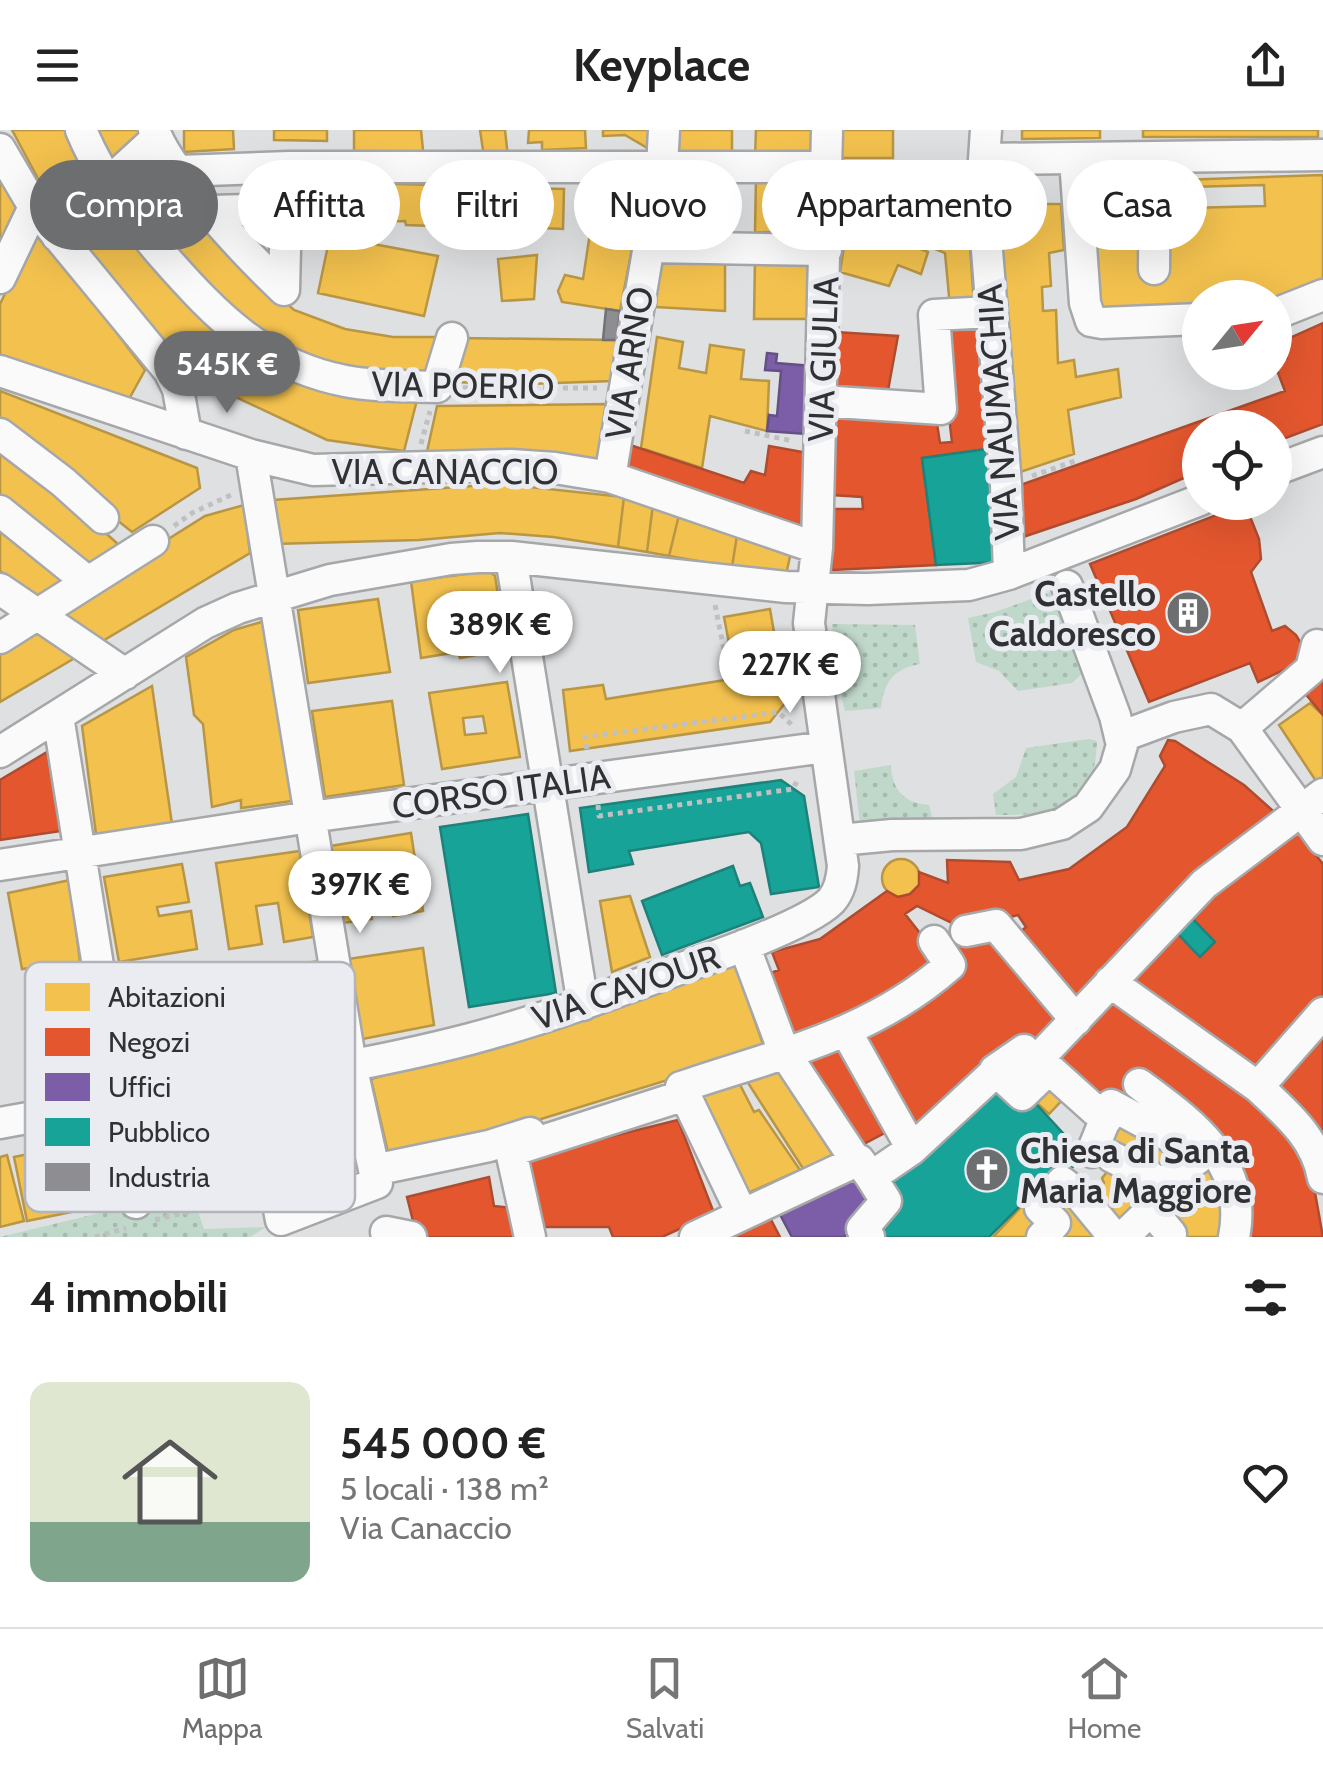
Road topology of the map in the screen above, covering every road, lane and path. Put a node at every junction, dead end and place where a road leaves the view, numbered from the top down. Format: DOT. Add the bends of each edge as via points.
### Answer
graph roads {
  1 [pos="81,130"];
  2 [pos="664,130"];
  3 [pos="826,130"];
  4 [pos="155,134"];
  5 [pos="986,144"];
  6 [pos="1120,144"];
  7 [pos="0,149"];
  8 [pos="1323,155"];
  9 [pos="1155,158"];
  10 [pos="1075,159"];
  11 [pos="96,160"];
  12 [pos="133,160"];
  13 [pos="172,160"];
  14 [pos="662,160"];
  15 [pos="826,160"];
  16 [pos="400,167"];
  17 [pos="574,168"];
  18 [pos="30,200"];
  19 [pos="30,215"];
  20 [pos="218,219"];
  21 [pos="238,240"];
  22 [pos="69,250"];
  23 [pos="162,250"];
  24 [pos="247,250"];
  25 [pos="285,250"];
  26 [pos="647,250"];
  27 [pos="826,250"];
  28 [pos="1154,268"];
  29 [pos="0,278"];
  30 [pos="1323,296"];
  31 [pos="1292,308"];
  32 [pos="991,312"];
  33 [pos="1182,320"];
  34 [pos="452,338"];
  35 [pos="0,371"];
  36 [pos="437,387"];
  37 [pos="599,388"];
  38 [pos="822,402"];
  39 [pos="745,430"];
  40 [pos="0,434"];
  41 [pos="186,434"];
  42 [pos="820,447"];
  43 [pos="1075,461"];
  44 [pos="414,467"];
  45 [pos="254,470"];
  46 [pos="610,477"];
  47 [pos="1006,485"];
  48 [pos="1182,507"];
  49 [pos="0,512"];
  50 [pos="192,513"];
  51 [pos="102,518"];
  52 [pos="153,540"];
  53 [pos="817,548"];
  54 [pos="512,557"];
  55 [pos="1010,574"];
  56 [pos="710,579"];
  57 [pos="88,582"];
  58 [pos="1068,586"];
  59 [pos="811,587"];
  60 [pos="0,589"];
  61 [pos="274,596"];
  62 [pos="38,615"];
  63 [pos="0,638"];
  64 [pos="1317,644"];
  65 [pos="124,674"];
  66 [pos="730,675"];
  67 [pos="58,716"];
  68 [pos="795,728"];
  69 [pos="1242,728"];
  70 [pos="1120,736"];
  71 [pos="825,747"];
  72 [pos="587,749"];
  73 [pos="0,752"];
  74 [pos="548,785"];
  75 [pos="793,789"];
  76 [pos="1312,801"];
  77 [pos="598,805"];
  78 [pos="310,816"];
  79 [pos="840,840"];
  80 [pos="1323,840"];
  81 [pos="80,850"];
  82 [pos="0,865"];
  83 [pos="966,931"];
  84 [pos="934,941"];
  85 [pos="744,946"];
  86 [pos="97,962"];
  87 [pos="334,962"];
  88 [pos="1110,982"];
  89 [pos="583,1004"];
  90 [pos="1323,1012"];
  91 [pos="1076,1020"];
  92 [pos="846,1032"];
  93 [pos="784,1052"];
  94 [pos="1036,1060"];
  95 [pos="355,1072"];
  96 [pos="1138,1084"];
  97 [pos="355,1086"];
  98 [pos="1258,1087"];
  99 [pos="683,1091"];
  100 [pos="1109,1112"];
  101 [pos="25,1118"];
  102 [pos="0,1123"];
  103 [pos="912,1150"];
  104 [pos="1204,1152"];
  105 [pos="863,1169"];
  106 [pos="376,1177"];
  107 [pos="1323,1178"];
  108 [pos="355,1187"];
  109 [pos="355,1190"];
  110 [pos="1160,1211"];
  111 [pos="192,1212"];
  112 [pos="279,1212"];
  113 [pos="299,1212"];
  114 [pos="320,1212"];
  115 [pos="742,1214"];
  116 [pos="866,1233"];
  117 [pos="95,1237"];
  118 [pos="280,1237"];
  119 [pos="530,1237"];
  120 [pos="695,1237"];
  121 [pos="1042,1237"];
  122 [pos="1114,1237"];
  123 [pos="1123,1237"];
  124 [pos="1234,1237"];
  1 -- 11 [label="street, VIA POERIO"];
  2 -- 14 [label="street, VIA ARNO"];
  3 -- 15 [label="street, VIA GIULIA"];
  4 -- 12 [label="street"];
  4 -- 13 [label="street"];
  5 -- 10 [label="street"];
  5 -- 32 [label="street, VIA NAUMACHIA" via="982,189"];
  6 -- 9 [label="street"];
  6 -- 10 [label="street"];
  7 -- 18 [label="street"];
  8 -- 9 [label="street"];
  9 -- 28 [label="street"];
  10 -- 33 [label="street" via="1091,320"];
  16 -- 17 [label="street"];
  19 -- 29 [label="street"];
  20 -- 21 [label="street"];
  22 -- 41 [label="street" via="170,372"];
  23 -- 36 [label="street, VIA POERIO" via="210,309 288,362 348,382"];
  24 -- 25 [label="street" via="284,290"];
  26 -- 46 [label="street, VIA ARNO"];
  27 -- 38 [label="street, VIA GIULIA"];
  30 -- 31 [label="street"];
  32 -- 38 [label="street" via="933,305 943,421"];
  32 -- 47 [label="street, VIA NAUMACHIA"];
  34 -- 36 [label="street"];
  35 -- 41 [label="street, VIA CANACCIO"];
  36 -- 37 [label="path, VIA POERIO"];
  36 -- 44 [label="path"];
  38 -- 42 [label="street, VIA GIULIA"];
  39 -- 42 [label="path"];
  40 -- 51 [label="street"];
  41 -- 45 [label="street, VIA CANACCIO"];
  42 -- 53 [label="street, VIA GIULIA"];
  43 -- 47 [label="path"];
  44 -- 45 [label="street, VIA CANACCIO"];
  44 -- 46 [label="street, VIA CANACCIO" via="512,465"];
  45 -- 50 [label="path"];
  45 -- 61 [label="street"];
  46 -- 53 [label="street, VIA CANACCIO"];
  47 -- 55 [label="street, VIA NAUMACHIA"];
  48 -- 55 [label="street"];
  49 -- 57 [label="street"];
  52 -- 57 [label="street"];
  53 -- 59 [label="street, VIA GIULIA"];
  54 -- 56 [label="street"];
  54 -- 61 [label="street" via="433,562"];
  54 -- 74 [label="street"];
  55 -- 59 [label="street" via="970,585"];
  56 -- 59 [label="street"];
  56 -- 66 [label="path"];
  57 -- 62 [label="street"];
  58 -- 70 [label="street"];
  59 -- 71 [label="street, VIA GIULIA"];
  60 -- 62 [label="street"];
  61 -- 65 [label="street" via="205,623"];
  61 -- 78 [label="street"];
  62 -- 63 [label="street"];
  62 -- 65 [label="street"];
  64 -- 69 [label="street" via="1311,668"];
  65 -- 67 [label="street"];
  67 -- 73 [label="street"];
  67 -- 81 [label="street"];
  68 -- 72 [label="path" via="778,712 585,737"];
  69 -- 70 [label="street" via="1211,709"];
  69 -- 76 [label="street"];
  70 -- 79 [label="street" via="1119,758 1106,785 1062,824 1021,834"];
  71 -- 74 [label="street, CORSO ITALIA"];
  71 -- 79 [label="street, VIA GIULIA"];
  74 -- 78 [label="street, CORSO ITALIA"];
  74 -- 89 [label="street"];
  75 -- 77 [label="path" via="600,816"];
  76 -- 80 [label="street"];
  76 -- 88 [label="street" via="1204,884"];
  78 -- 81 [label="street, CORSO ITALIA"];
  78 -- 87 [label="street"];
  79 -- 85 [label="street, VIA CAVOUR" via="841,884 832,900"];
  81 -- 82 [label="street, CORSO ITALIA"];
  81 -- 86 [label="street"];
  83 -- 91 [label="street" via="996,925"];
  84 -- 92 [label="street" via="950,965 890,1010"];
  85 -- 89 [label="street, VIA CAVOUR"];
  85 -- 93 [label="street"];
  88 -- 91 [label="street"];
  88 -- 98 [label="street"];
  89 -- 95 [label="street, VIA CAVOUR"];
  90 -- 98 [label="street"];
  91 -- 94 [label="street"];
  92 -- 93 [label="street"];
  92 -- 103 [label="street"];
  93 -- 99 [label="street"];
  93 -- 105 [label="street"];
  94 -- 100 [label="street"];
  94 -- 103 [label="street" via="992,1075"];
  96 -- 104 [label="street" via="1173,1110"];
  97 -- 106 [label="street"];
  98 -- 107 [label="street" via="1312,1143"];
  99 -- 106 [label="street"];
  99 -- 115 [label="street"];
  99 -- 119 [label="street" via="511,1152"];
  100 -- 104 [label="street"];
  100 -- 110 [label="street" via="1102,1154 1147,1174"];
  101 -- 102 [label="street"];
  103 -- 105 [label="street"];
  104 -- 110 [label="street"];
  104 -- 124 [label="street" via="1235,1190"];
  105 -- 115 [label="street"];
  105 -- 116 [label="street" via="886,1201"];
  106 -- 108 [label="street"];
  106 -- 109 [label="street"];
  110 -- 123 [label="street" via="1151,1210"];
  111 -- 117 [label="path"];
  112 -- 113 [label="street" via="281,1220"];
  114 -- 118 [label="street"];
  115 -- 120 [label="street"];
  121 -- 122 [label="street" via="1055,1224 1040,1208 1062,1182"];
}
